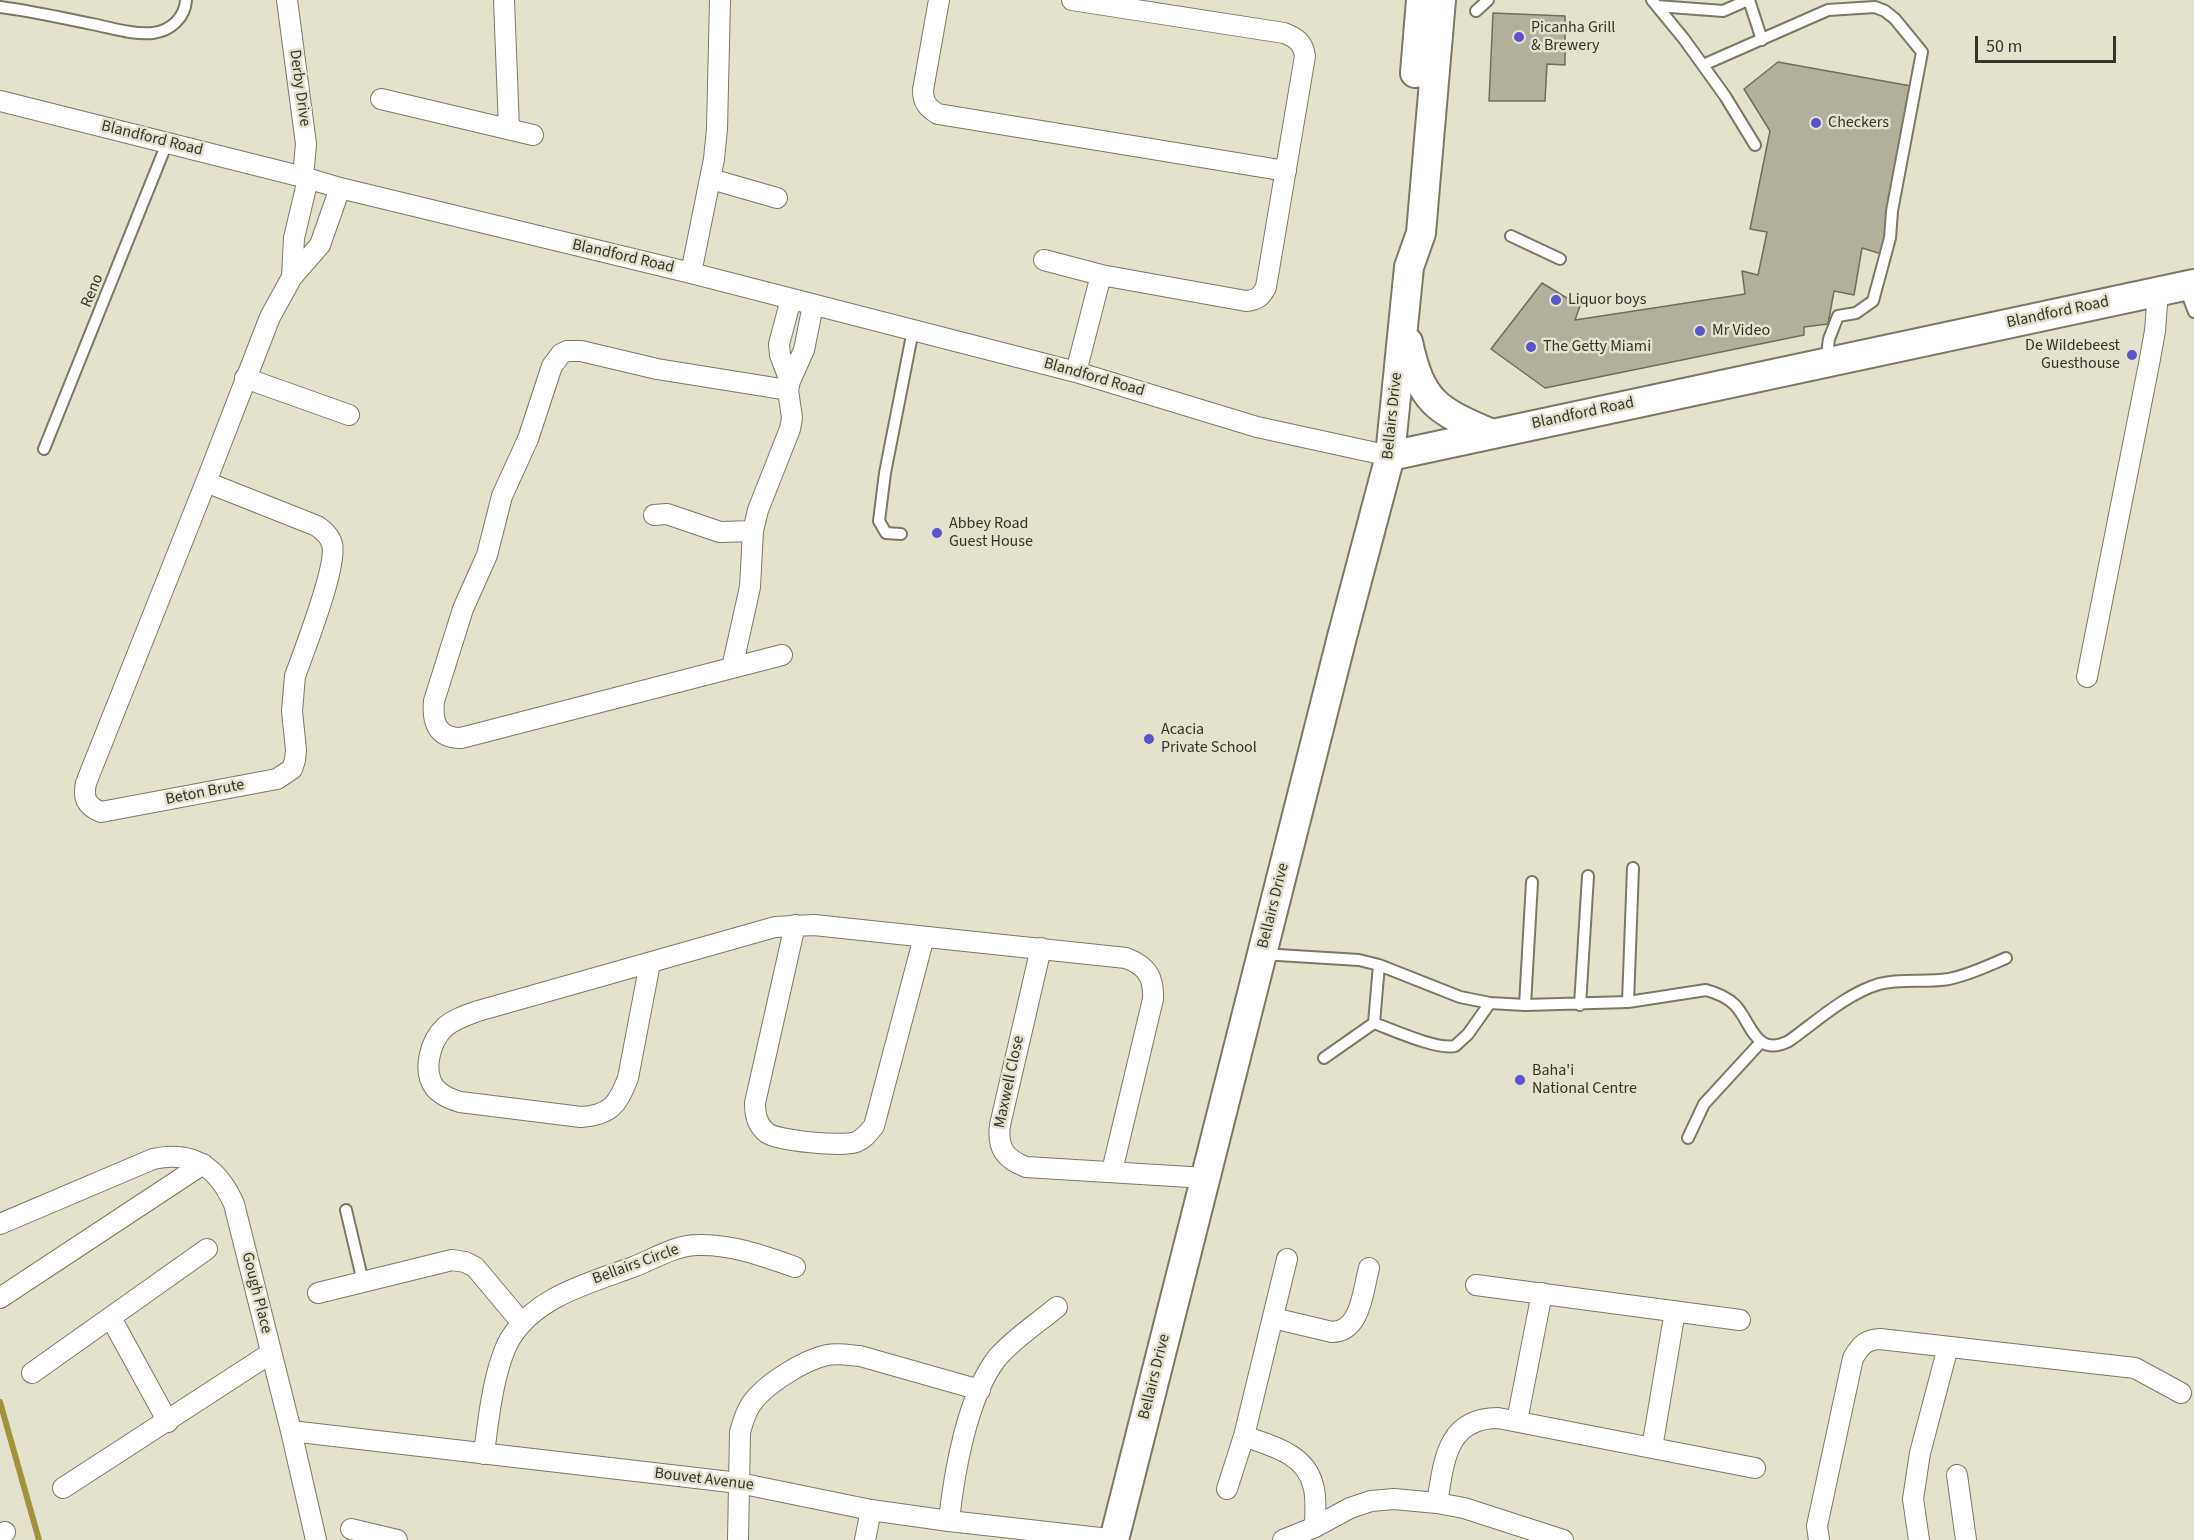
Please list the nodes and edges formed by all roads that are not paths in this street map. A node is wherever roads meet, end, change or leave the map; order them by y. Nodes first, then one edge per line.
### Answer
1 (186, 0) edge
2 (287, 0) edge
3 (502, 0) edge
4 (720, 0) edge
5 (939, 0) edge
6 (1072, 0) edge
7 (1421, 0) edge
8 (1441, 0) edge
9 (1488, 0) edge
10 (1748, 0) edge
11 (1654, 3) edge
12 (0, 7) edge
13 (1476, 10) dead end
14 (1762, 40) junction
15 (1702, 65) junction
16 (381, 99) dead end
17 (0, 101) edge
18 (508, 129) junction
19 (533, 135) dead end
20 (167, 143) junction
21 (1755, 145) dead end
22 (1286, 171) junction
23 (306, 178) junction
24 (711, 179) junction
25 (340, 188) junction
26 (777, 198) dead end
27 (1511, 236) dead end
28 (1044, 260) dead end
29 (1560, 260) dead end
30 (1409, 267) junction
31 (691, 273) junction
32 (1101, 275) junction
33 (292, 277) junction
34 (2179, 287) edge
35 (791, 299) junction
36 (813, 305) junction
37 (2194, 312) edge
38 (1403, 320) junction
39 (913, 330) junction
40 (1826, 362) junction
41 (1076, 372) junction
42 (245, 378) junction
43 (789, 386) junction
44 (349, 415) dead end
45 (1491, 434) junction
46 (44, 448) dead end
47 (1390, 456) junction
48 (206, 482) junction
49 (654, 515) dead end
50 (753, 531) junction
51 (901, 534) dead end
52 (782, 655) dead end
53 (732, 668) junction
54 (2087, 677) dead end
55 (1633, 868) dead end
56 (1588, 876) dead end
57 (1532, 882) dead end
58 (795, 925) junction
59 (924, 937) junction
60 (1041, 948) junction
61 (1262, 954) junction
62 (2006, 958) dead end
63 (650, 963) junction
64 (1379, 965) junction
65 (1628, 1002) junction
66 (1490, 1003) junction
67 (1526, 1005) junction
68 (1580, 1005) junction
69 (1374, 1023) junction
70 (1761, 1042) junction
71 (1324, 1058) dead end
72 (1688, 1138) dead end
73 (203, 1164) junction
74 (1112, 1171) junction
75 (1206, 1178) junction
76 (346, 1210) dead end
77 (0, 1224) edge
78 (207, 1249) dead end
79 (1287, 1259) dead end
80 (795, 1267) dead end
81 (1369, 1268) dead end
82 (363, 1282) junction
83 (1476, 1285) dead end
84 (318, 1293) dead end
85 (1542, 1293) junction
86 (0, 1298) edge
87 (1057, 1307) dead end
88 (1675, 1311) junction
89 (111, 1317) junction
90 (1274, 1318) junction
91 (1740, 1320) dead end
92 (522, 1323) junction
93 (1948, 1347) junction
94 (271, 1353) junction
95 (32, 1373) dead end
96 (980, 1389) junction
97 (2181, 1392) dead end
98 (1517, 1421) junction
99 (168, 1422) junction
100 (291, 1431) junction
101 (1244, 1436) junction
102 (1652, 1448) junction
103 (484, 1454) junction
104 (1755, 1468) dead end
105 (1957, 1475) dead end
106 (739, 1483) junction
107 (63, 1488) dead end
108 (1227, 1489) dead end
109 (1437, 1503) junction
110 (872, 1510) junction
111 (949, 1521) junction
112 (1315, 1527) junction
113 (351, 1529) dead end
114 (1519, 1534) edge
115 (316, 1540) edge
116 (397, 1540) edge
117 (738, 1540) edge
118 (866, 1540) edge
119 (1115, 1540) edge
120 (1283, 1540) edge
121 (1563, 1540) edge
122 (1820, 1540) edge
123 (1919, 1540) edge
124 (1966, 1540) edge

1 - 12 lane
2 - 23 street, Derby Drive
3 - 18 street
4 - 24 street
5 - 22 street
6 - 22 street
7 - 30 street, Bellairs Drive
8 - 30 street, Bellairs Drive
9 - 13 lane
10 - 11 lane
10 - 14 lane
11 - 15 lane
14 - 15 lane
14 - 40 lane
15 - 21 lane
16 - 18 street
17 - 20 street, Blandford Road
18 - 19 street
20 - 23 street, Blandford Road
20 - 46 lane, Reno
22 - 32 street
23 - 25 street, Blandford Road
23 - 33 street, Beton Brute
24 - 26 street
24 - 31 street
25 - 31 street, Blandford Road
25 - 33 street, Beton Brute
27 - 29 lane
28 - 32 street
30 - 38 street, Bellairs Drive
31 - 35 street, Blandford Road
32 - 41 street
33 - 42 street, Beton Brute
34 - 37 lane
34 - 40 street, Blandford Road
34 - 54 street
35 - 36 street, Blandford Road
35 - 43 street
36 - 39 street, Blandford Road
36 - 43 street
38 - 45 street
38 - 47 street, Bellairs Drive
39 - 41 street, Blandford Road
39 - 51 lane
40 - 45 street, Blandford Road
41 - 47 street, Blandford Road
42 - 44 street
42 - 48 street, Beton Brute
43 - 50 street
43 - 53 street
45 - 47 street, Blandford Road
47 - 61 street, Bellairs Drive
48 - 48 street, Beton Brute
49 - 50 street
50 - 53 street
52 - 53 street
55 - 65 lane
56 - 68 lane
57 - 67 lane
58 - 59 street
58 - 59 street
58 - 63 street
59 - 60 street
60 - 74 street
60 - 74 street, Maxwell Close
61 - 64 lane
61 - 75 street, Bellairs Drive
62 - 70 lane
63 - 63 street
64 - 66 lane
64 - 69 lane
65 - 68 lane
65 - 70 lane
66 - 67 lane
66 - 69 lane
67 - 68 lane
69 - 71 lane
70 - 72 lane
73 - 77 street
73 - 86 street
73 - 94 street, Gough Place
74 - 75 street, Maxwell Close
75 - 119 street, Bellairs Drive
76 - 82 lane
78 - 89 street
79 - 90 street
80 - 92 street, Bellairs Circle
81 - 90 street
82 - 84 street
82 - 92 street
83 - 85 street
85 - 88 street
85 - 98 street
87 - 96 street
88 - 91 street
88 - 102 street
89 - 95 street
89 - 99 street
90 - 101 street
92 - 103 street, Bellairs Circle
93 - 97 street
93 - 122 street
93 - 123 street
94 - 99 street
94 - 100 street, Gough Place
96 - 106 street
96 - 111 street
98 - 102 street
98 - 109 street
99 - 107 street
100 - 103 street, Bouvet Avenue
100 - 115 street, Gough Place
101 - 108 street
101 - 112 street
102 - 104 street
103 - 106 street, Bouvet Avenue
105 - 124 street
106 - 110 street, Bouvet Avenue
106 - 117 street
109 - 112 street
109 - 114 street
110 - 111 street, Bouvet Avenue
110 - 118 street
111 - 119 street, Bouvet Avenue
112 - 120 street
113 - 116 street
114 - 121 street

